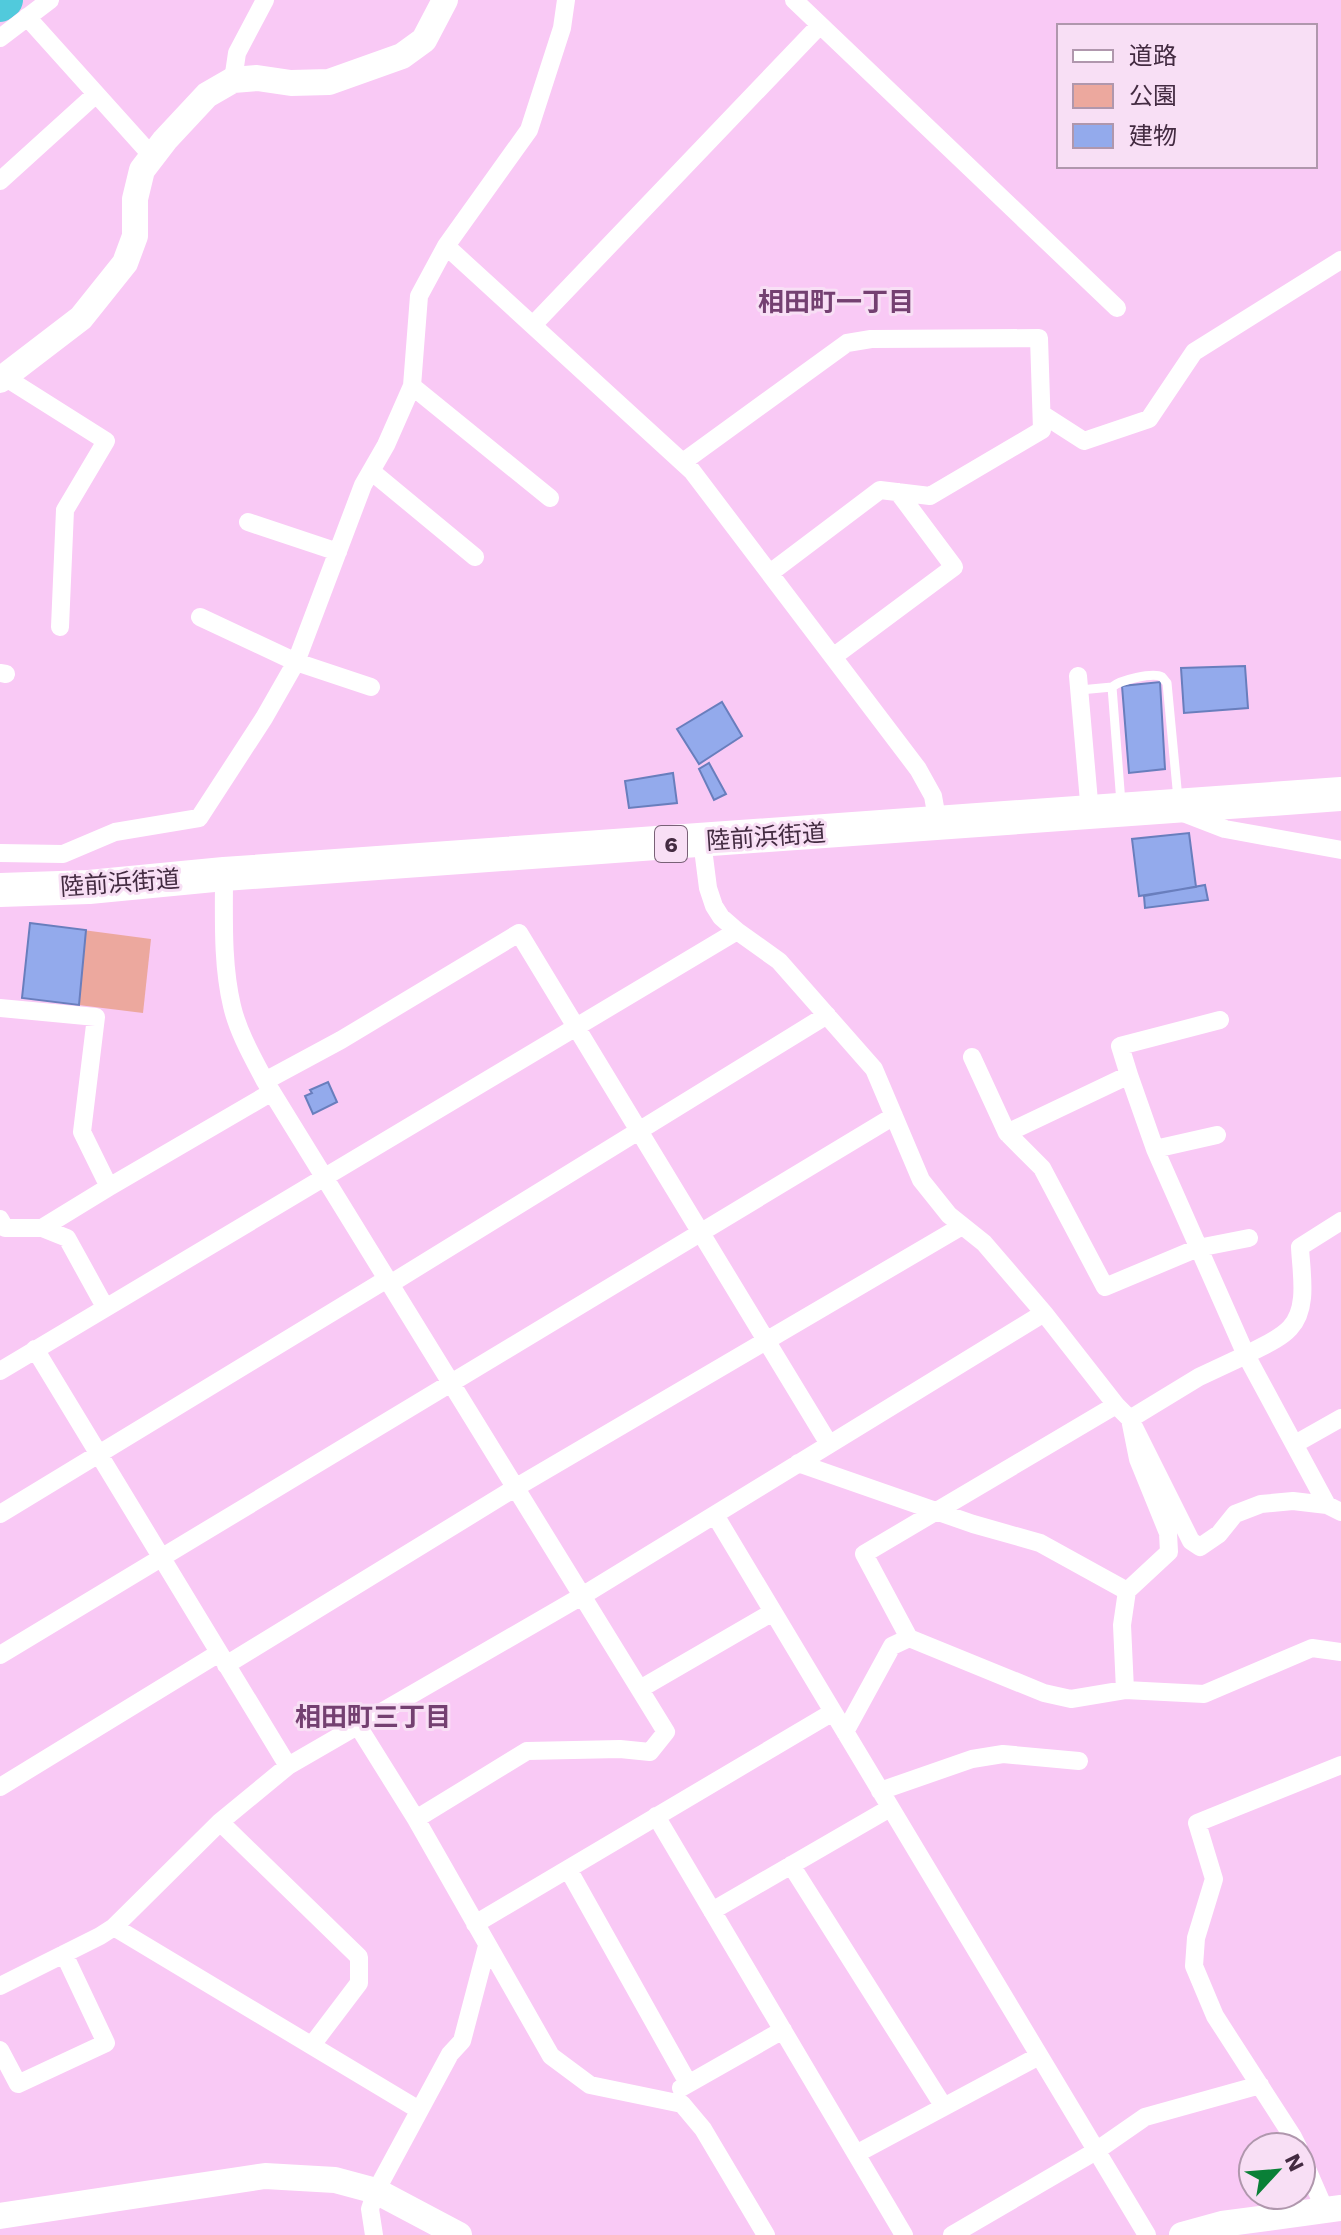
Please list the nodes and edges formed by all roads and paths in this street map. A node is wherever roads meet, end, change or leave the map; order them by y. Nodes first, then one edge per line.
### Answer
1 (50, 0) edge
2 (265, 0) edge
3 (445, 0) edge
4 (566, 0) edge
5 (794, 0) edge
6 (27, 17) junction
7 (820, 25) junction
8 (0, 38) edge
9 (233, 80) junction
10 (96, 94) junction
11 (152, 156) junction
12 (0, 181) edge
13 (446, 246) junction
14 (1341, 260) edge
15 (1117, 308) dead end
16 (533, 325) junction
17 (1, 377) edge
18 (412, 386) junction
19 (1042, 414) junction
20 (683, 462) junction
21 (371, 471) junction
22 (898, 492) junction
23 (550, 498) dead end
24 (248, 522) dead end
25 (338, 552) junction
26 (475, 557) dead end
27 (770, 573) junction
28 (200, 617) dead end
29 (60, 627) dead end
30 (833, 657) junction
31 (296, 662) junction
32 (1079, 683) joint
33 (371, 687) dead end
34 (1112, 687) junction
35 (1341, 794) edge
36 (1174, 807) junction
37 (1106, 812) junction
38 (938, 824) junction
39 (702, 841) junction
40 (1341, 850) edge
41 (0, 853) edge
42 (224, 874) junction
43 (0, 890) edge
44 (737, 931) junction
45 (0, 1008) edge
46 (827, 1015) junction
47 (1220, 1020) dead end
48 (577, 1027) junction
49 (972, 1057) dead end
50 (1129, 1075) junction
51 (268, 1086) junction
52 (894, 1116) junction
53 (639, 1131) junction
54 (1007, 1133) junction
55 (1217, 1135) dead end
56 (1155, 1149) junction
57 (324, 1177) junction
58 (109, 1187) junction
59 (1341, 1221) edge
60 (2, 1226) edge
61 (962, 1226) junction
62 (42, 1228) junction
63 (701, 1232) junction
64 (1249, 1238) dead end
65 (1198, 1248) junction
66 (388, 1281) junction
67 (105, 1307) junction
68 (1044, 1313) junction
69 (766, 1340) junction
70 (35, 1349) junction
71 (1246, 1355) junction
72 (0, 1371) edge
73 (451, 1383) junction
74 (1116, 1405) junction
75 (1341, 1418) edge
76 (1130, 1419) junction
77 (829, 1444) junction
78 (1295, 1444) junction
79 (99, 1453) junction
80 (798, 1463) junction
81 (515, 1488) junction
82 (1334, 1509) edge
83 (939, 1512) junction
84 (0, 1514) edge
85 (715, 1515) junction
86 (161, 1556) junction
87 (1127, 1591) junction
88 (582, 1596) junction
89 (773, 1612) junction
90 (909, 1638) junction
91 (1341, 1652) edge
92 (0, 1655) edge
93 (223, 1659) junction
94 (640, 1689) junction
95 (1125, 1690) junction
96 (833, 1712) junction
97 (358, 1726) junction
98 (845, 1732) junction
99 (1079, 1761) dead end
100 (1341, 1765) edge
101 (288, 1766) junction
102 (0, 1787) edge
103 (880, 1791) junction
104 (890, 1808) junction
105 (656, 1816) junction
106 (416, 1819) junction
107 (220, 1822) junction
108 (791, 1865) junction
109 (568, 1869) junction
110 (712, 1911) junction
111 (475, 1924) junction
112 (114, 1927) junction
113 (487, 1946) junction
114 (64, 1954) junction
115 (0, 1986) edge
116 (783, 2030) junction
117 (312, 2045) junction
118 (0, 2050) edge
119 (1039, 2056) junction
120 (688, 2083) junction
121 (1260, 2085) junction
122 (659, 2099) junction
123 (944, 2107) junction
124 (419, 2110) junction
125 (1289, 2131) edge
126 (1096, 2151) junction
127 (856, 2154) junction
128 (1317, 2182) edge
129 (376, 2191) junction
130 (1333, 2209) edge
131 (0, 2216) edge
132 (374, 2235) edge
133 (459, 2235) edge
134 (766, 2235) edge
135 (904, 2235) edge
136 (952, 2235) edge
137 (1147, 2235) edge
138 (1182, 2235) edge

1 - 6 street
2 - 9 street
3 - 9 street
4 - 13 street
5 - 7 street
6 - 8 street
6 - 10 street
7 - 15 street
7 - 16 street
9 - 11 street
10 - 11 street
10 - 12 street
11 - 17 street
13 - 16 street
13 - 18 street
14 - 19 street
16 - 20 street
17 - 29 street
18 - 21 street
18 - 23 street
19 - 20 street
19 - 22 street
20 - 27 street
21 - 25 street
21 - 26 street
22 - 27 street
22 - 30 street
24 - 25 street
25 - 31 street
27 - 30 street
28 - 31 street
30 - 38 street
31 - 33 street
31 - 41 street
32 - 34 lane
32 - 37 street
34 - 36 lane
34 - 37 lane
35 - 36 highway, 陸前浜街道 / 6
36 - 37 highway, 陸前浜街道 / 6
36 - 40 street
37 - 38 highway, 陸前浜街道 / 6
38 - 39 highway, 陸前浜街道 / 6
39 - 42 highway, 陸前浜街道 / 6
39 - 44 street
42 - 43 highway, 陸前浜街道 / 6
42 - 51 street
44 - 46 street
44 - 48 street
45 - 58 street
46 - 52 street
46 - 53 street
47 - 50 street
48 - 51 street
48 - 53 street
48 - 57 street
49 - 54 street
50 - 54 street
50 - 56 street
51 - 57 street
51 - 58 street
52 - 61 street
52 - 63 street
53 - 63 street
53 - 66 street
54 - 65 street
55 - 56 street
56 - 65 street
57 - 66 street
57 - 67 street
58 - 62 street
59 - 71 street
60 - 62 street
61 - 68 street
61 - 69 street
62 - 67 street
63 - 69 street
63 - 73 street
64 - 65 street
65 - 71 street
66 - 73 street
66 - 79 street
67 - 70 street
68 - 74 street
68 - 77 street
69 - 77 street
69 - 81 street
70 - 72 street
70 - 79 street
71 - 76 street
71 - 78 street
73 - 81 street
73 - 86 street
74 - 76 street
74 - 83 street
75 - 78 street
76 - 82 street
76 - 87 street
77 - 80 street
78 - 82 street
79 - 84 street
79 - 86 street
80 - 83 street
80 - 85 street
81 - 88 street
81 - 93 street
83 - 87 street
83 - 90 street
85 - 88 street
85 - 89 street
86 - 92 street
86 - 93 street
87 - 95 street
88 - 94 street
88 - 97 street
89 - 94 street
89 - 96 street
90 - 95 street
90 - 98 street
91 - 95 street
93 - 101 street
93 - 102 street
94 - 106 street
96 - 98 street
96 - 105 street
97 - 101 street
97 - 106 street
98 - 103 street
99 - 103 street
100 - 121 street
101 - 107 street
103 - 104 street
104 - 108 street
104 - 119 street
105 - 109 street
105 - 110 street
106 - 111 street
107 - 112 street
107 - 117 street
108 - 110 street
108 - 123 street
109 - 111 street
109 - 120 street
110 - 116 street
111 - 113 street
112 - 114 street
112 - 117 street
113 - 122 street
113 - 124 street
114 - 115 street
114 - 118 street
116 - 120 street
116 - 127 street
117 - 124 street
119 - 123 street
119 - 126 street
120 - 122 street
121 - 125 street
121 - 126 street
122 - 134 street
123 - 127 street
124 - 129 street
126 - 136 street
126 - 137 street
127 - 135 street
128 - 130 street
129 - 131 street
129 - 132 street
129 - 133 street
130 - 138 street

